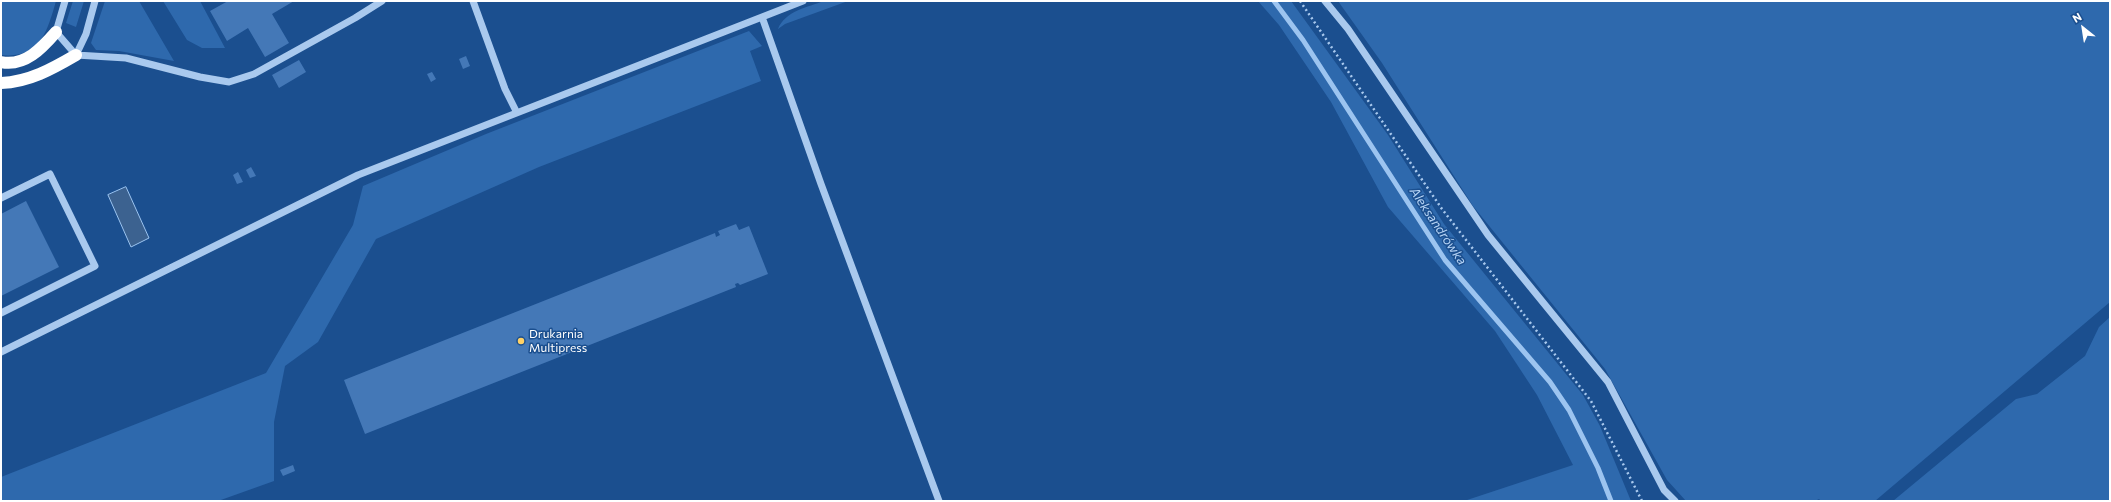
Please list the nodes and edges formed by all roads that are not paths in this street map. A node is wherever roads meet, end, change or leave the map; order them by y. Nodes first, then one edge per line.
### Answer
1 (65, 1) edge
2 (95, 1) edge
3 (382, 1) edge
4 (473, 1) edge
5 (802, 1) edge
6 (1325, 1) edge
7 (762, 17) junction
8 (56, 32) junction
9 (76, 55) junction
10 (1, 62) edge
11 (1, 83) edge
12 (516, 111) junction
13 (1, 198) edge
14 (1, 313) edge
15 (1, 352) edge
16 (940, 501) edge
17 (1675, 501) edge

1 - 8 street
2 - 9 street
3 - 9 street
4 - 12 street
5 - 7 street
6 - 17 street
7 - 12 street
7 - 16 street
8 - 9 street
8 - 10 highway
9 - 11 highway
12 - 15 street
13 - 14 street

